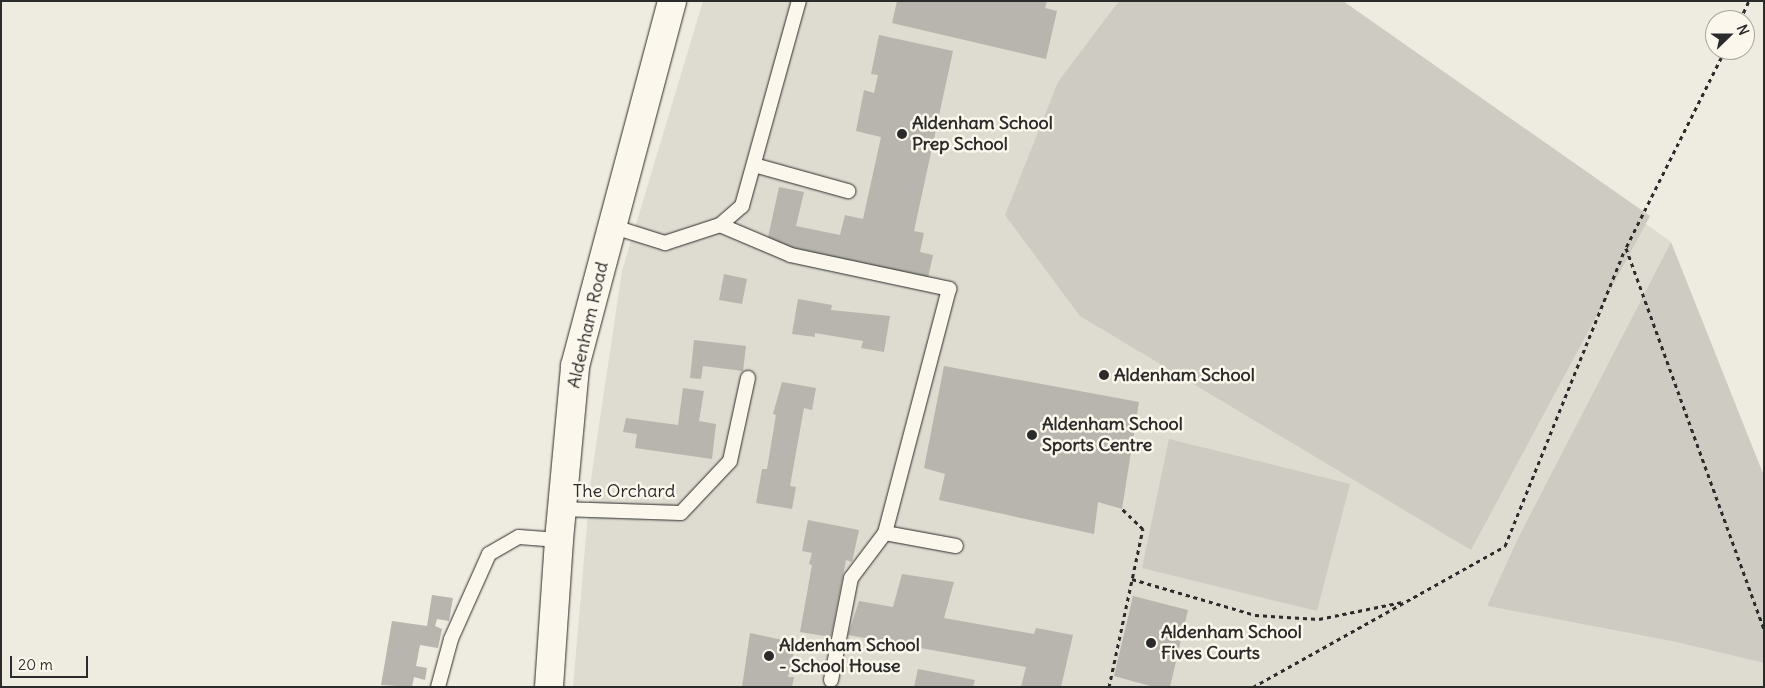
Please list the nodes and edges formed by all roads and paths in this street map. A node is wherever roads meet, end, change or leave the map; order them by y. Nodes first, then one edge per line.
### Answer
1 (672, 1) edge
2 (799, 1) edge
3 (1720, 60) edge
4 (754, 165) junction
5 (848, 191) dead end
6 (720, 225) junction
7 (611, 226) junction
8 (1626, 248) junction
9 (748, 378) dead end
10 (561, 509) junction
11 (1122, 509) dead end
12 (885, 533) junction
13 (559, 540) junction
14 (956, 546) dead end
15 (1132, 578) junction
16 (1406, 602) junction
17 (1764, 629) edge
18 (831, 680) dead end
19 (438, 687) edge
20 (550, 687) edge
21 (1109, 687) edge
22 (1253, 687) edge

1 - 7 street, Aldenham Road
2 - 4 lane
3 - 8 path
4 - 5 lane
4 - 6 lane
6 - 7 lane
6 - 12 lane
7 - 10 street, Aldenham Road
8 - 16 path
8 - 17 path
9 - 10 lane, The Orchard
10 - 13 street, Aldenham Road
11 - 15 path
12 - 14 lane
12 - 18 lane
13 - 19 lane
13 - 20 street, Aldenham Road
15 - 16 path
15 - 21 path
16 - 22 path

